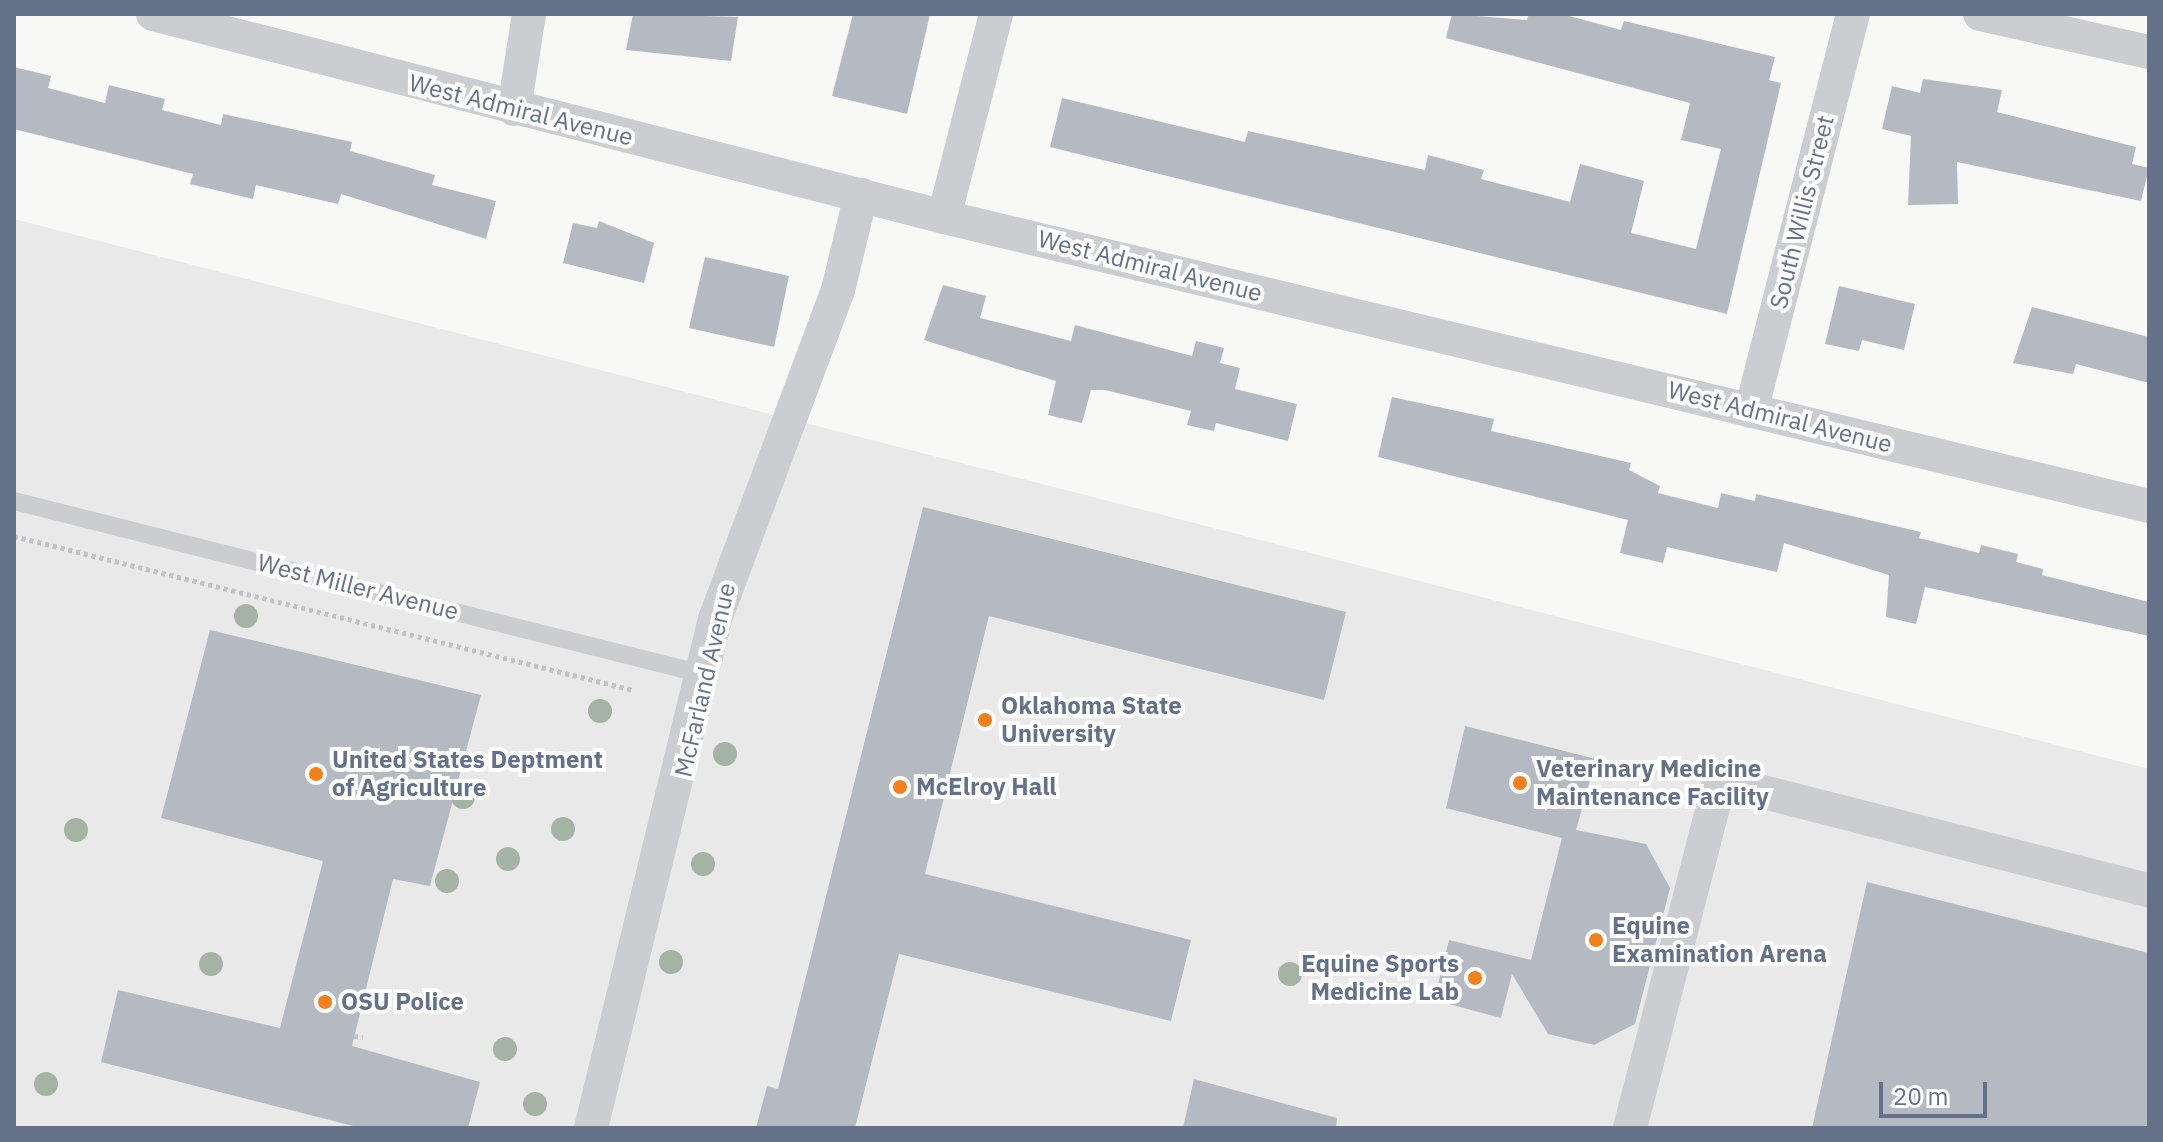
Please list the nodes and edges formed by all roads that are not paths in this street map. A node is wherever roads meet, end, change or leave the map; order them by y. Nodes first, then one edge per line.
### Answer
1 (153, 14) edge
2 (529, 14) edge
3 (996, 14) edge
4 (1853, 14) edge
5 (1980, 14) edge
6 (2149, 52) edge
7 (514, 109) junction
8 (861, 195) junction
9 (944, 217) junction
10 (1751, 411) junction
11 (14, 501) edge
12 (2149, 506) edge
13 (702, 674) junction
14 (2149, 890) edge
15 (591, 1128) edge
16 (1630, 1128) edge

1 - 7 street, West Admiral Avenue
2 - 7 street
3 - 9 street
4 - 10 street, South Willis Street
5 - 6 street
7 - 8 street, West Admiral Avenue
8 - 9 street, West Admiral Avenue
8 - 13 street, McFarland Avenue
9 - 10 street, West Admiral Avenue
10 - 12 street, West Admiral Avenue
11 - 13 lane, West Miller Avenue
13 - 15 street, McFarland Avenue
14 - 16 street

